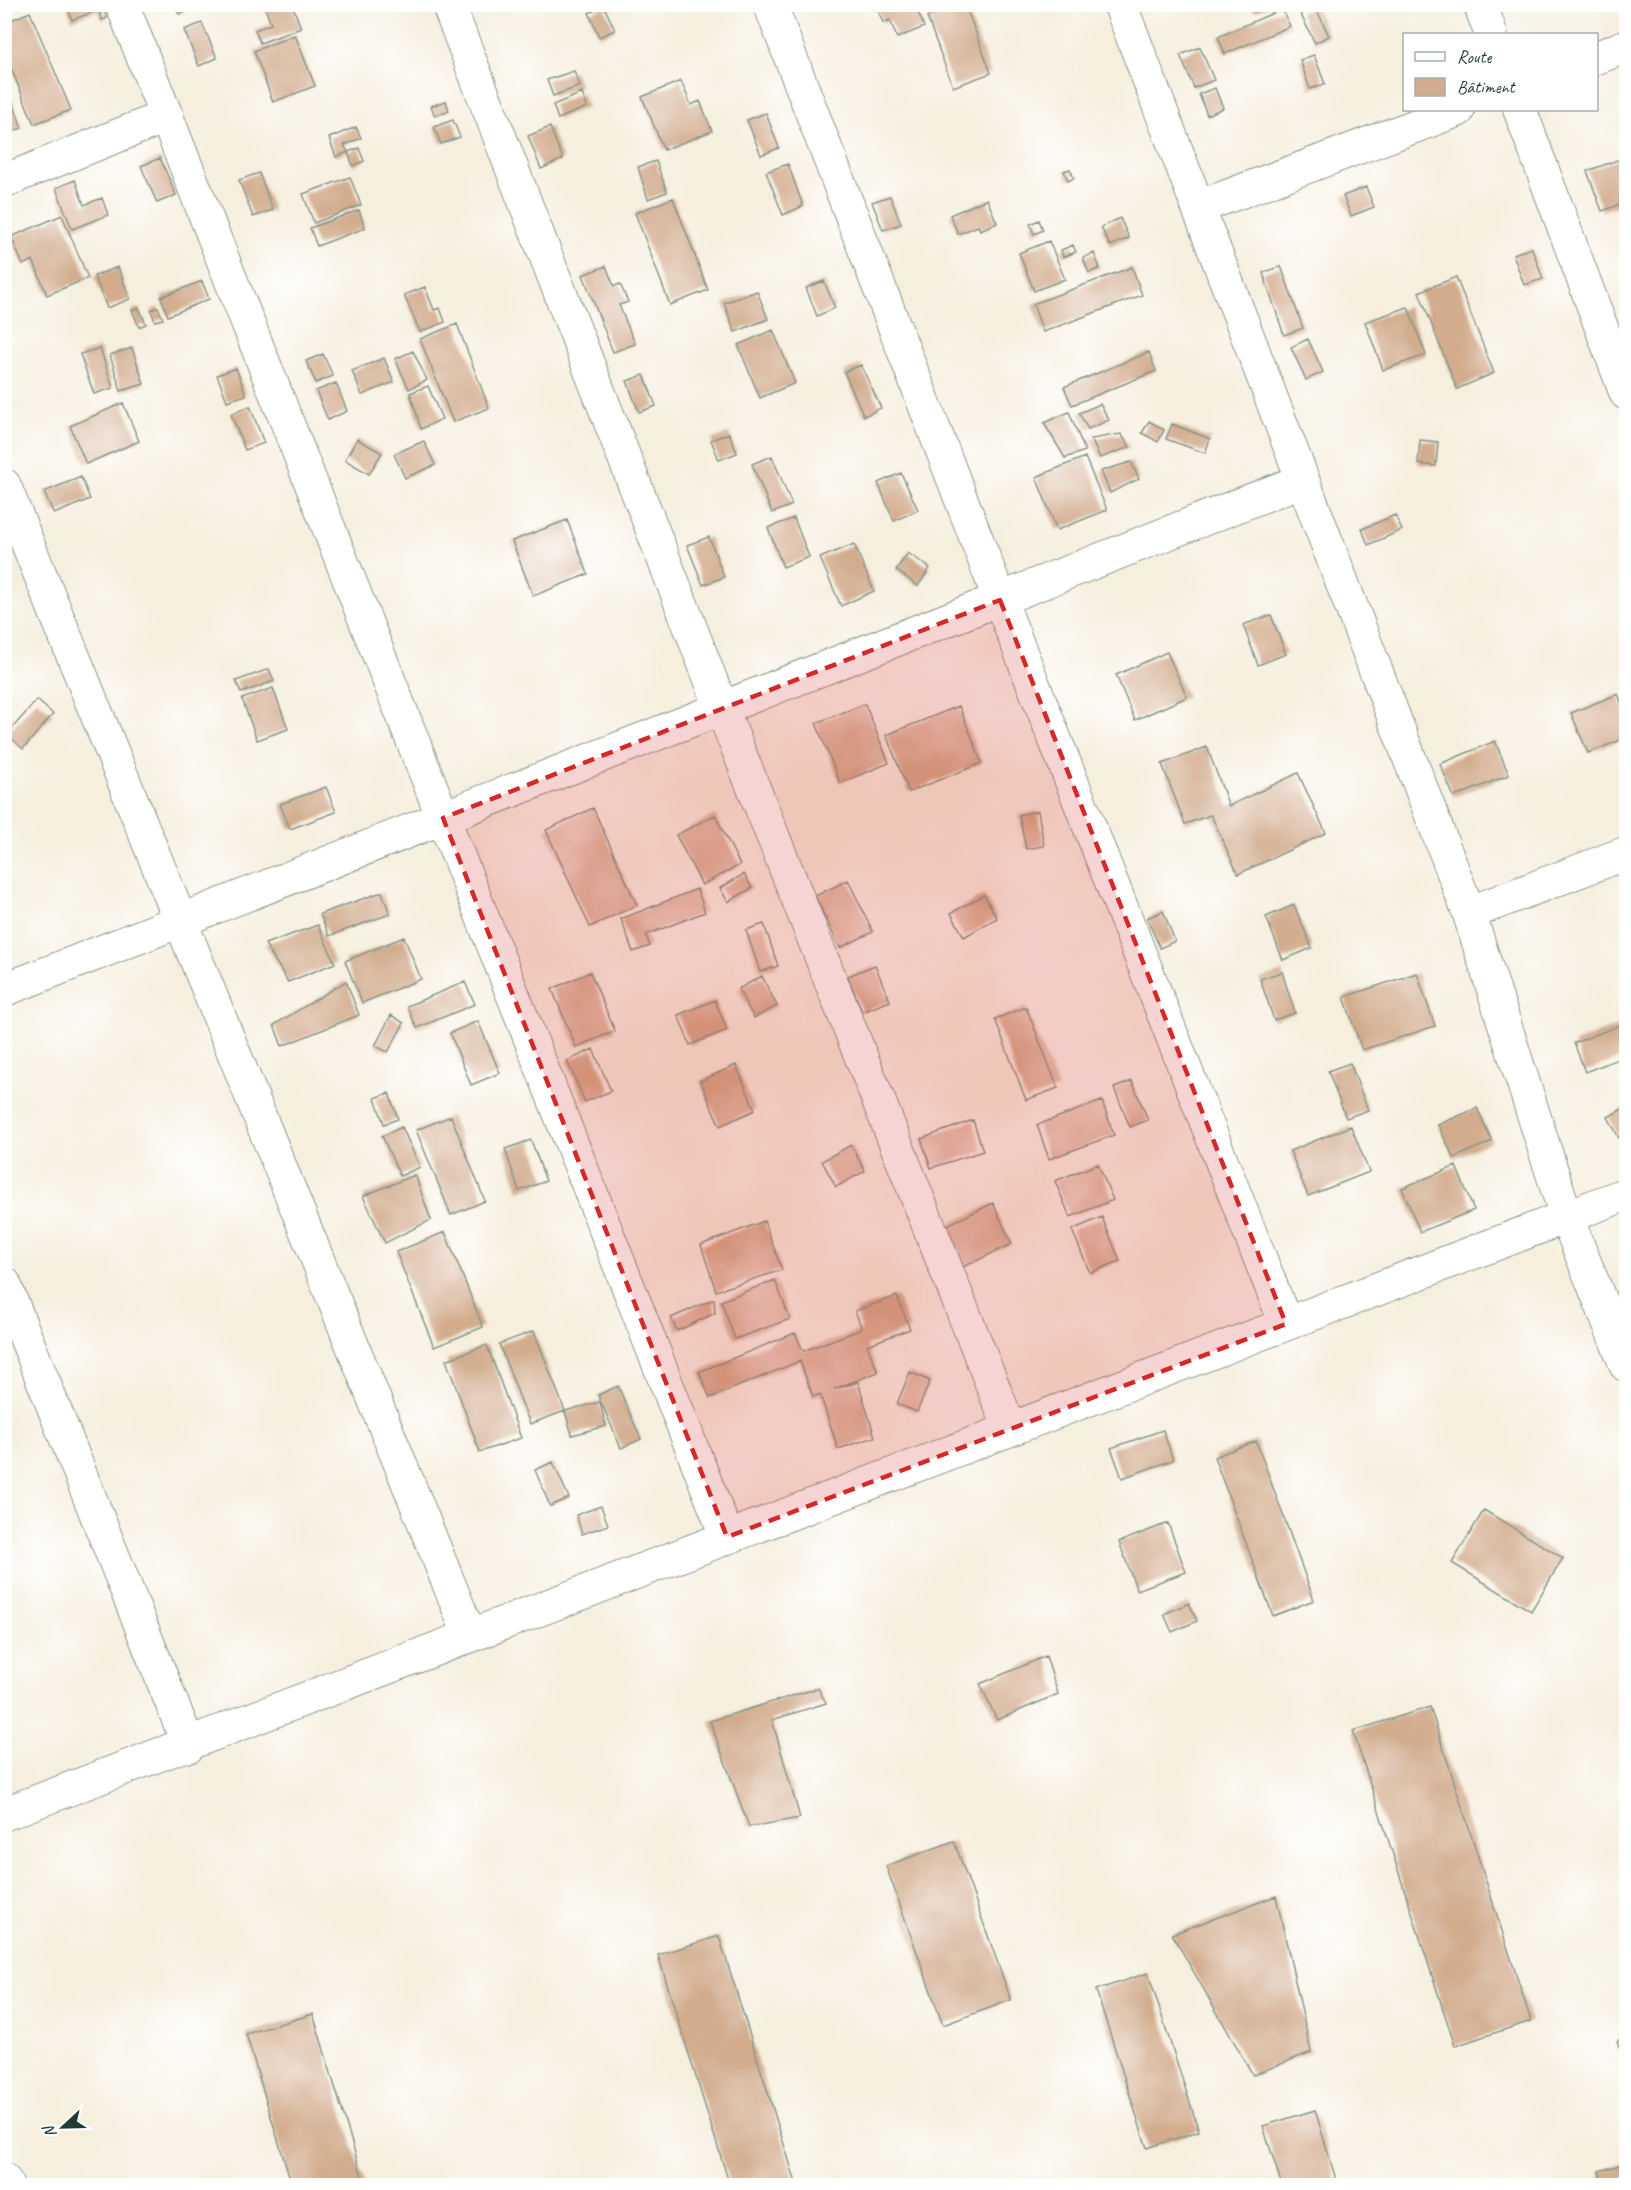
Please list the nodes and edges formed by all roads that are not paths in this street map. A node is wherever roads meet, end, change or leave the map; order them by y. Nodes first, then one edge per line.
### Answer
1 (123, 4) edge
2 (448, 4) edge
3 (770, 4) edge
4 (1120, 4) edge
5 (1480, 4) edge
6 (1491, 33) edge
7 (1626, 46) edge
8 (1598, 56) edge
9 (1455, 111) edge
10 (1520, 111) edge
11 (167, 116) junction
12 (4, 181) edge
13 (1198, 207) junction
14 (1626, 393) edge
15 (1303, 480) junction
16 (4, 485) edge
17 (1000, 600) junction
18 (722, 709) junction
19 (443, 818) junction
20 (1626, 853) edge
21 (1469, 913) junction
22 (181, 921) junction
23 (4, 990) edge
24 (1626, 1194) edge
25 (1566, 1216) junction
26 (4, 1283) edge
27 (1286, 1324) junction
28 (1626, 1365) edge
29 (1010, 1429) junction
30 (727, 1537) junction
31 (470, 1636) junction
32 (189, 1746) junction
33 (4, 1814) edge
34 (4, 2180) edge
35 (7, 2186) edge

1 - 11 street
2 - 18 street
3 - 17 street
4 - 13 street
5 - 6 street
7 - 8 street
9 - 13 street
10 - 14 street
11 - 12 street
11 - 19 street
13 - 15 street
15 - 17 street
15 - 21 street
16 - 22 street
17 - 18 street
17 - 27 street
18 - 19 street
18 - 29 street
19 - 22 street
19 - 30 street
20 - 21 street
21 - 25 street
22 - 23 street
22 - 31 street
24 - 25 street
25 - 27 street
25 - 28 street
26 - 32 street
27 - 29 street
29 - 30 street
30 - 31 street
31 - 32 street
32 - 33 street
34 - 35 street

